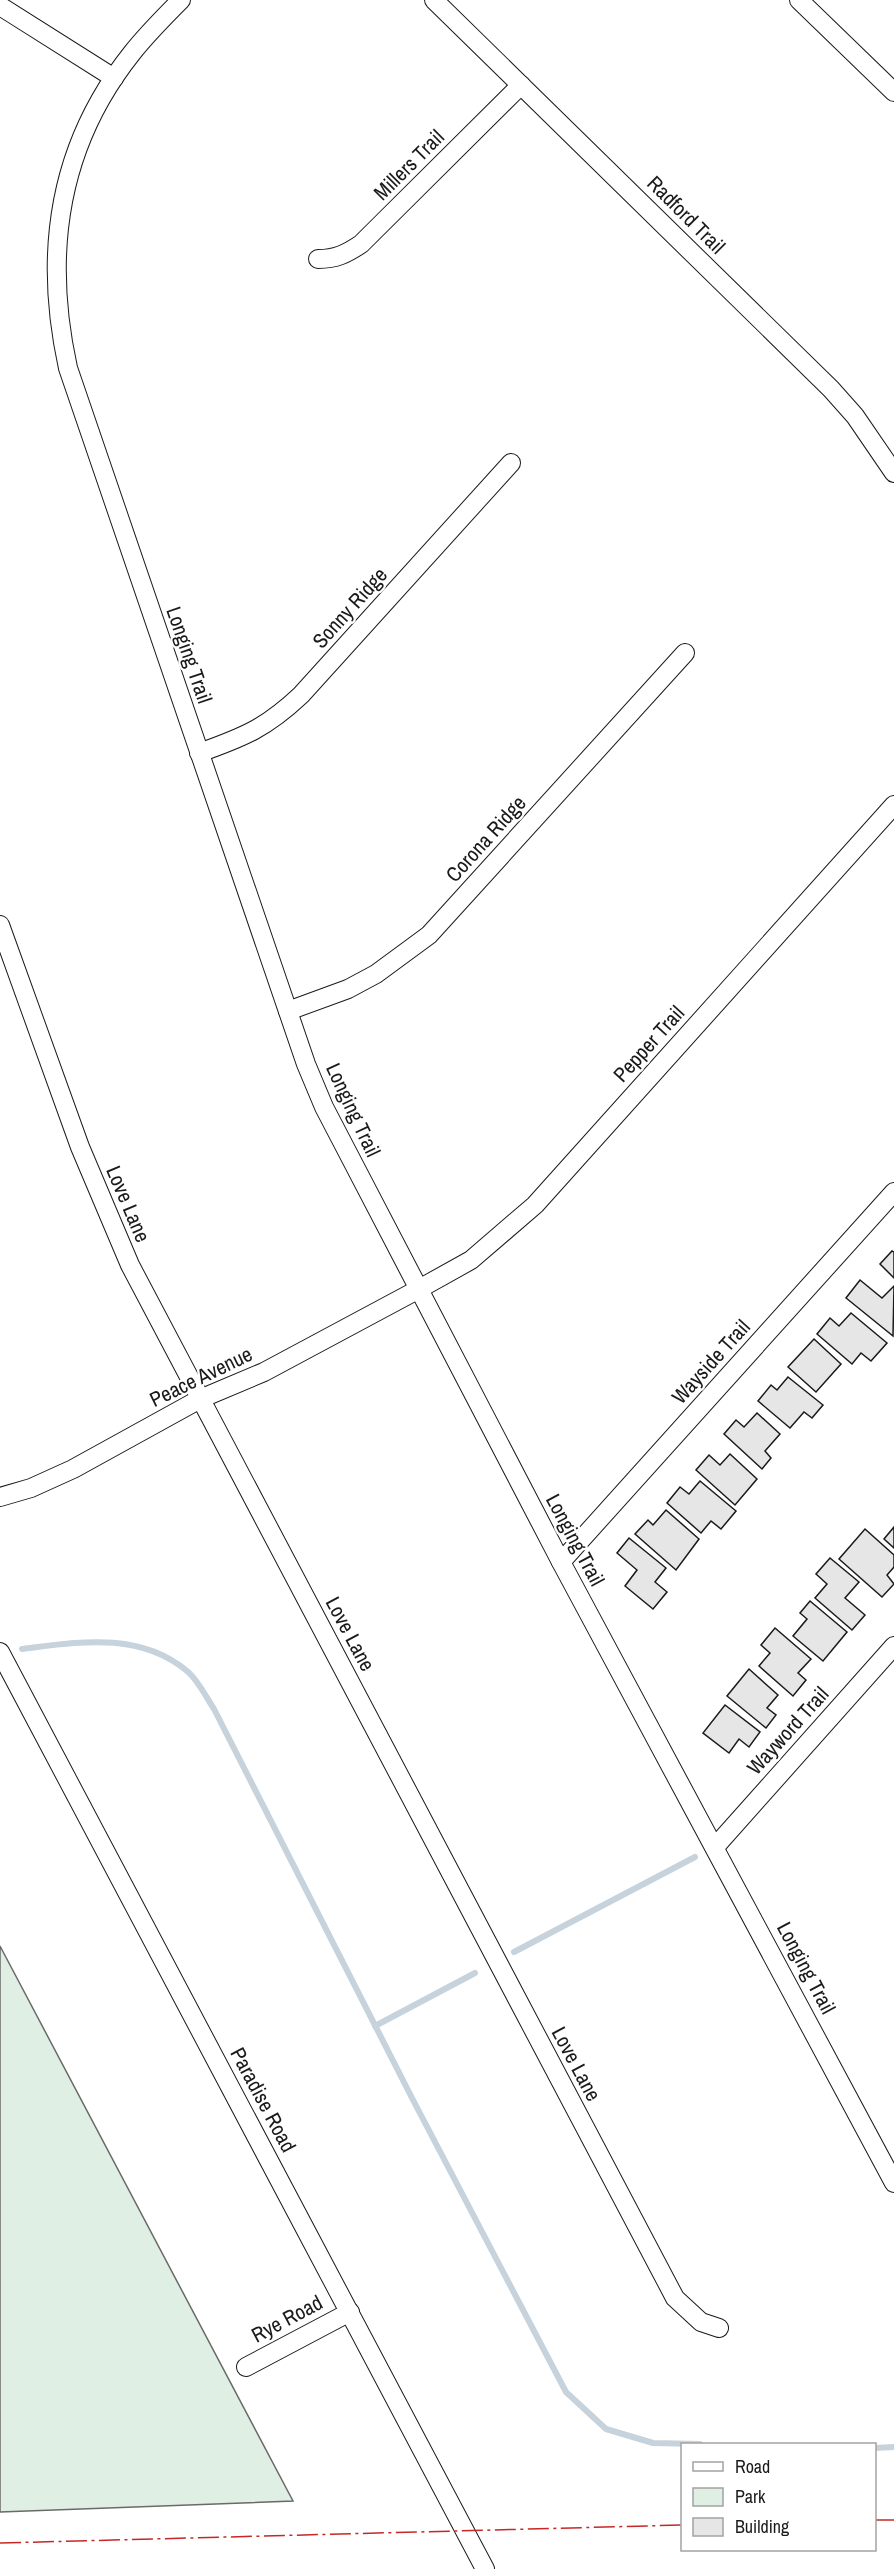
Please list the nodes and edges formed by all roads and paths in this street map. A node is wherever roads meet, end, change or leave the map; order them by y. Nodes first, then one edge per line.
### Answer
1 (181, 0) edge
2 (434, 0) edge
3 (799, 0) edge
4 (0, 6) edge
5 (114, 78) junction
6 (521, 85) junction
7 (894, 92) edge
8 (318, 259) dead end
9 (511, 462) dead end
10 (894, 473) edge
11 (685, 653) dead end
12 (199, 753) junction
13 (894, 805) edge
14 (0, 925) edge
15 (288, 1011) junction
16 (894, 1192) edge
17 (419, 1288) junction
18 (200, 1399) junction
19 (0, 1497) edge
20 (561, 1562) junction
21 (894, 1646) edge
22 (4, 1659) edge
23 (715, 1847) junction
24 (894, 2183) edge
25 (350, 2312) junction
26 (719, 2328) dead end
27 (246, 2367) dead end
28 (485, 2569) edge

1 - 5 street, Longing Trail
2 - 6 street, Radford Trail
3 - 7 street
4 - 5 street
5 - 12 street, Longing Trail
6 - 8 street, Millers Trail
6 - 10 street, Radford Trail
9 - 12 street, Sonny Ridge
11 - 15 street, Corona Ridge
12 - 15 street, Longing Trail
13 - 17 street, Pepper Trail
14 - 18 street, Love Lane
15 - 17 street, Longing Trail
16 - 20 street, Wayside Trail
17 - 18 street, Peace Avenue
17 - 20 street, Longing Trail
18 - 19 street, Peace Avenue
18 - 26 street, Love Lane
20 - 23 street, Longing Trail
21 - 23 street, Wayword Trail
22 - 25 street, Paradise Road
23 - 24 street, Longing Trail
25 - 27 street, Rye Road
25 - 28 street, Paradise Road

